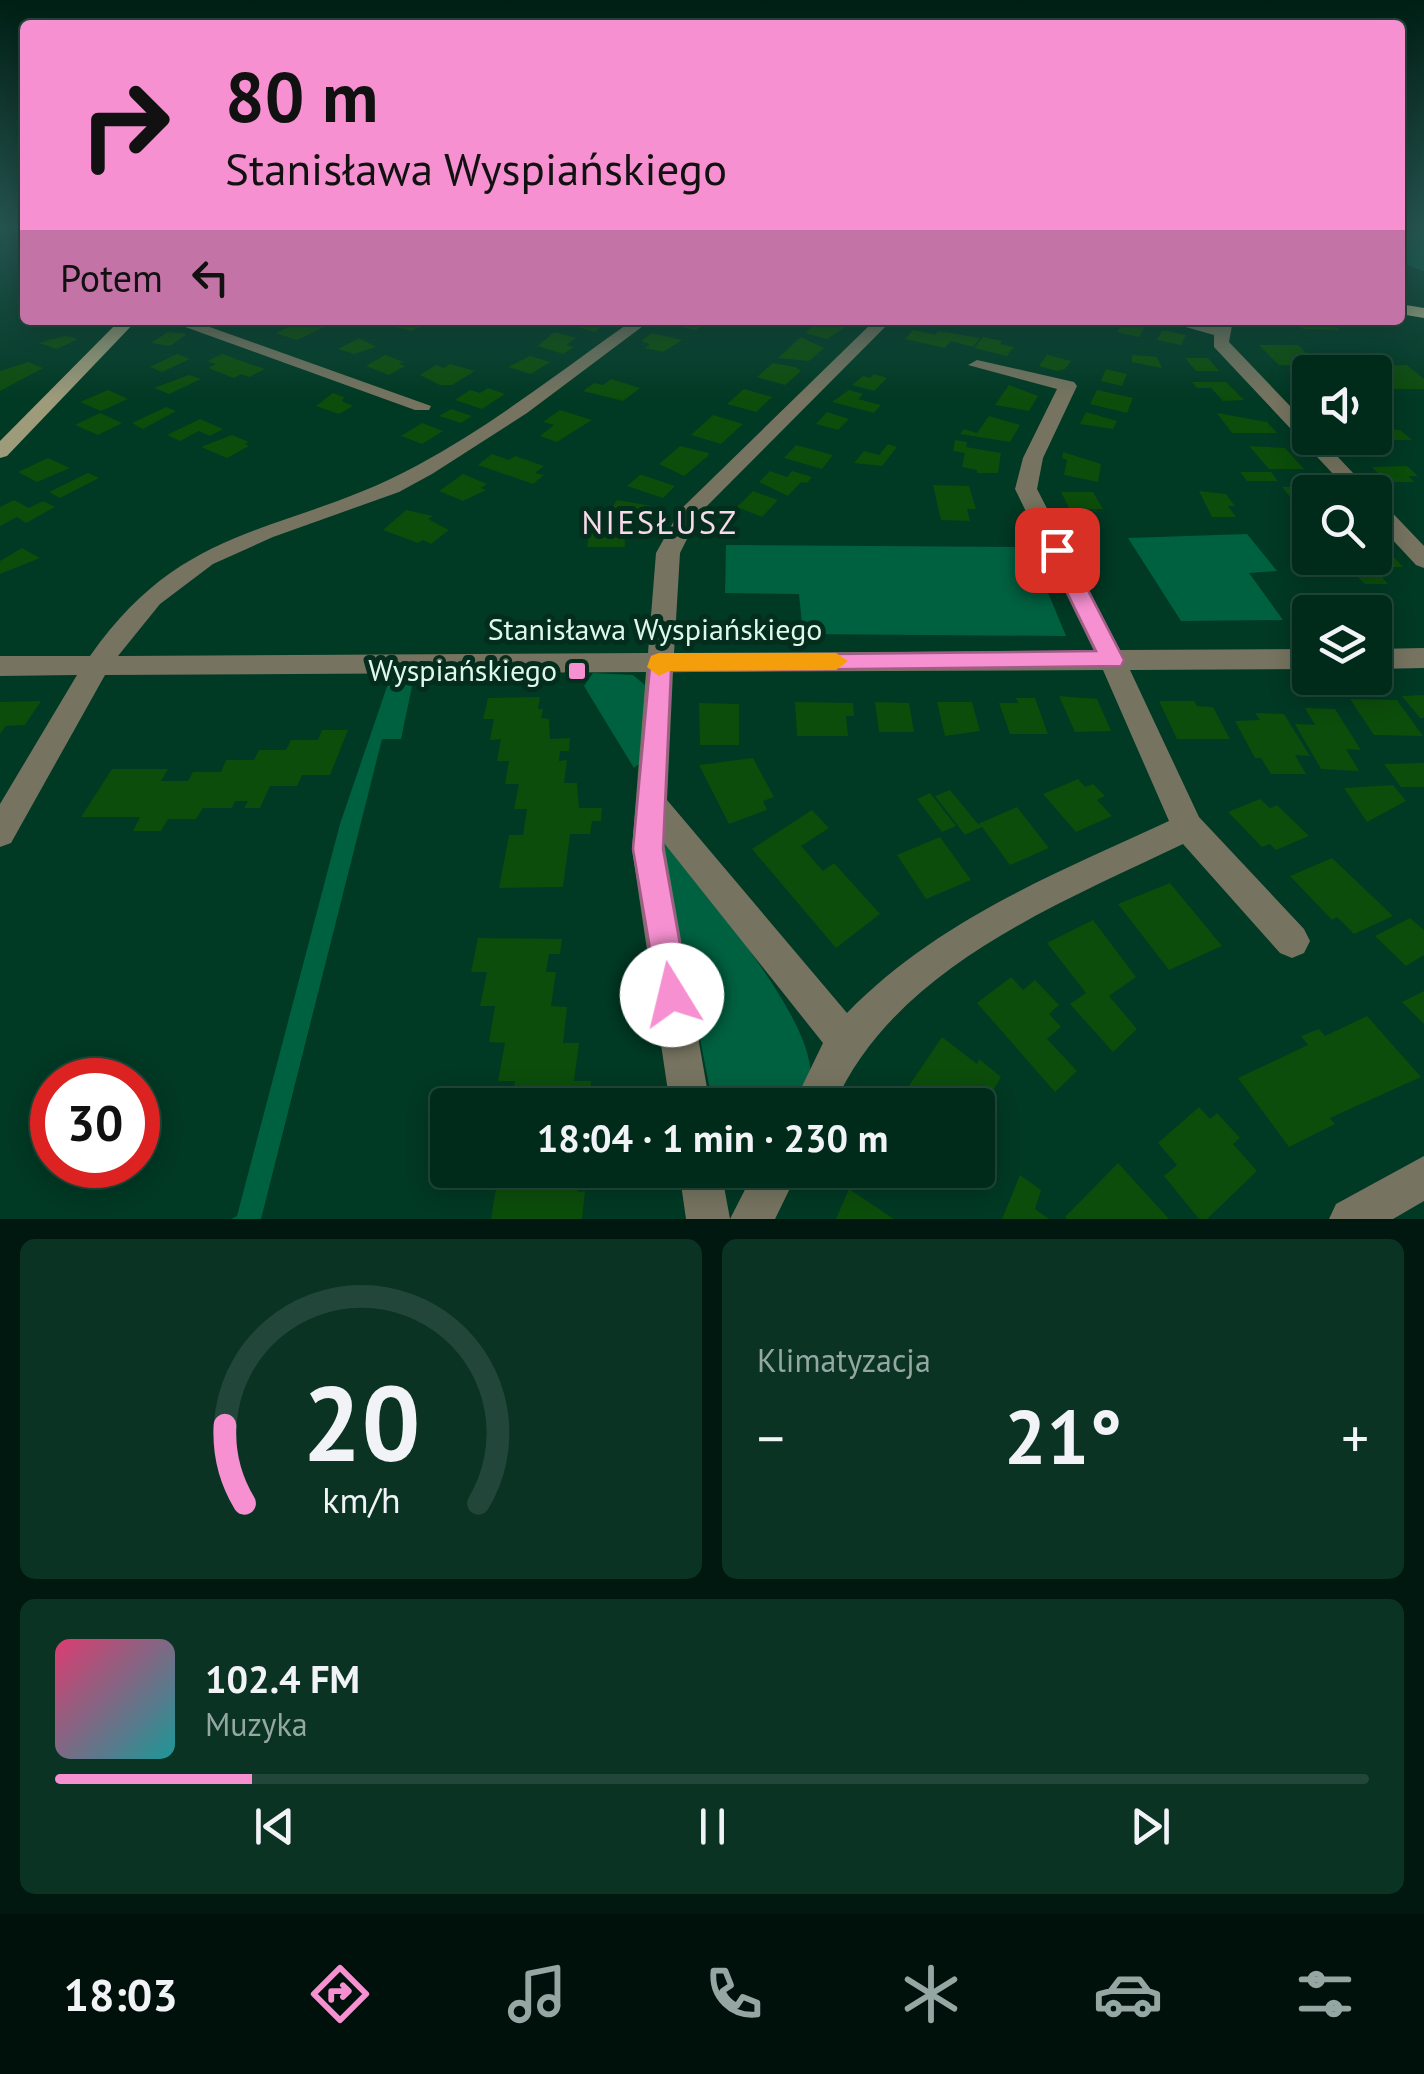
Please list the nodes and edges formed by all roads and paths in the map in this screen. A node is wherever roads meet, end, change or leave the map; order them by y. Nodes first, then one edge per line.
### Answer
1 (124, 325) edge
2 (188, 325) edge
3 (636, 325) edge
4 (879, 325) edge
5 (1223, 325) edge
6 (977, 365) dead end
7 (422, 406) dead end
8 (0, 452) edge
9 (1345, 475) edge
10 (1392, 526) edge
11 (1424, 560) edge
12 (1392, 658) edge
13 (1424, 658) edge
14 (1292, 659) edge
15 (1112, 660) junction
16 (659, 662) junction
17 (0, 666) edge
18 (98, 666) junction
19 (650, 802) junction
20 (1188, 827) junction
21 (0, 833) edge
22 (1292, 940) dead end
23 (846, 1041) junction
24 (687, 1088) edge
25 (822, 1088) edge
26 (1424, 1177) edge
27 (703, 1188) edge
28 (768, 1188) edge
29 (708, 1219) edge
30 (752, 1219) edge
31 (1352, 1219) edge

1 - 8 street
2 - 7 street
3 - 18 street
4 - 16 street
5 - 9 street
6 - 15 street
10 - 11 street
12 - 13 street
14 - 15 street, Stanisława Wyspiańskiego
15 - 16 street, Stanisława Wyspiańskiego
15 - 20 street
16 - 18 street, Stanisława Wyspiańskiego
16 - 19 street
17 - 18 street, Stanisława Wyspiańskiego
18 - 21 street
19 - 23 street
19 - 24 street
20 - 22 street
20 - 23 street
23 - 25 street
26 - 31 street
27 - 29 street
28 - 30 street

